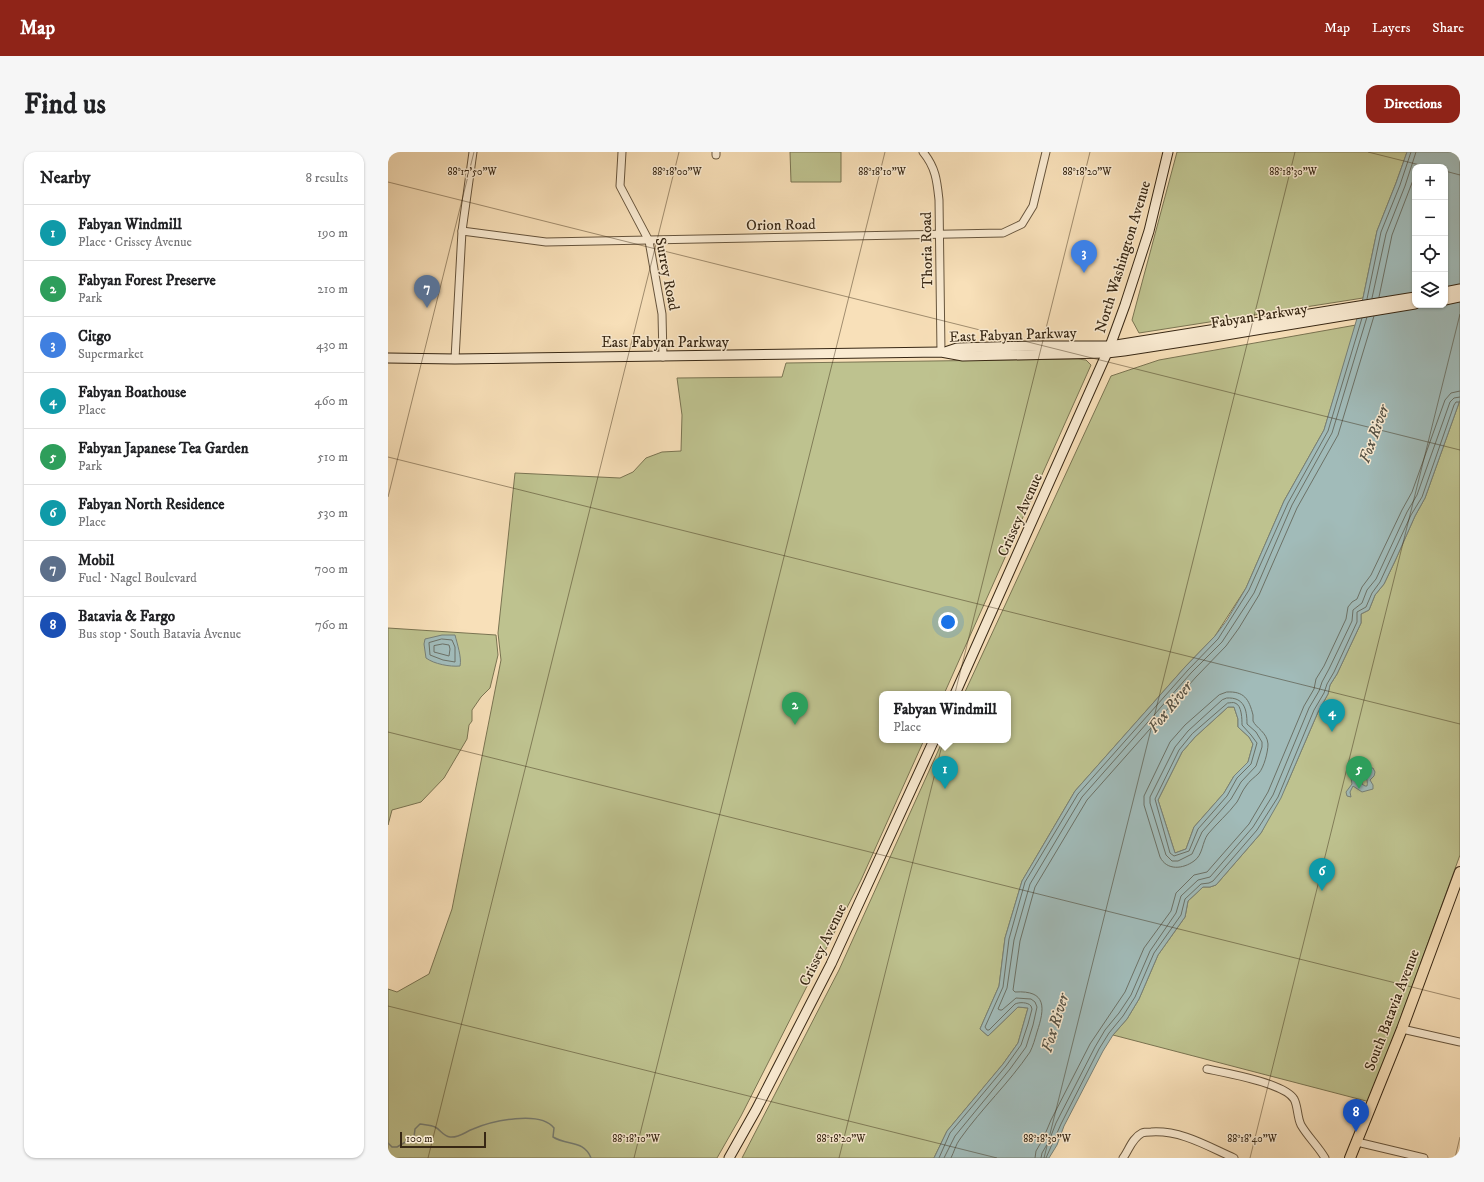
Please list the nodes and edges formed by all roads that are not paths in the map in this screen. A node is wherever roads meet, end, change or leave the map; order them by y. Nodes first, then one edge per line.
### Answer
1 (473, 152) edge
2 (622, 152) edge
3 (923, 152) edge
4 (1046, 152) edge
5 (1168, 152) edge
6 (462, 231) junction
7 (940, 235) junction
8 (649, 241) junction
9 (1460, 289) edge
10 (1448, 291) edge
11 (1460, 297) edge
12 (1412, 298) edge
13 (1448, 299) edge
14 (1412, 304) edge
15 (1208, 335) junction
16 (1109, 350) junction
17 (941, 352) junction
18 (663, 357) junction
19 (388, 358) edge
20 (455, 359) junction
21 (955, 691) edge
22 (933, 743) edge
23 (1460, 872) edge
24 (1402, 1029) junction
25 (1460, 1042) edge
26 (1207, 1069) dead end
27 (1356, 1142) junction
28 (729, 1158) edge
29 (1123, 1158) edge
30 (1234, 1158) edge
31 (1324, 1158) edge
32 (1350, 1158) edge
33 (1424, 1158) edge

1 - 6 street
2 - 8 street, Surrey Road
3 - 7 street, Thoria Road
4 - 7 street, Orion Road
5 - 16 main road, North Washington Avenue
6 - 8 street, Orion Road
6 - 20 street
7 - 8 street, Orion Road
7 - 17 street, Thoria Road
8 - 18 street, Surrey Road
9 - 10 main road
11 - 13 main road
12 - 15 main road, Fabyan Parkway
14 - 15 main road, Fabyan Parkway
15 - 16 main road, Fabyan Parkway
16 - 17 main road, East Fabyan Parkway
16 - 21 main road, Crissey Avenue
17 - 18 main road, East Fabyan Parkway
18 - 20 main road, East Fabyan Parkway
19 - 20 main road, East Fabyan Parkway
22 - 28 main road, Crissey Avenue
23 - 24 main road, South Batavia Avenue
24 - 25 street
24 - 27 main road, South Batavia Avenue
26 - 31 street
27 - 32 main road, South Batavia Avenue
27 - 33 street
29 - 30 street

